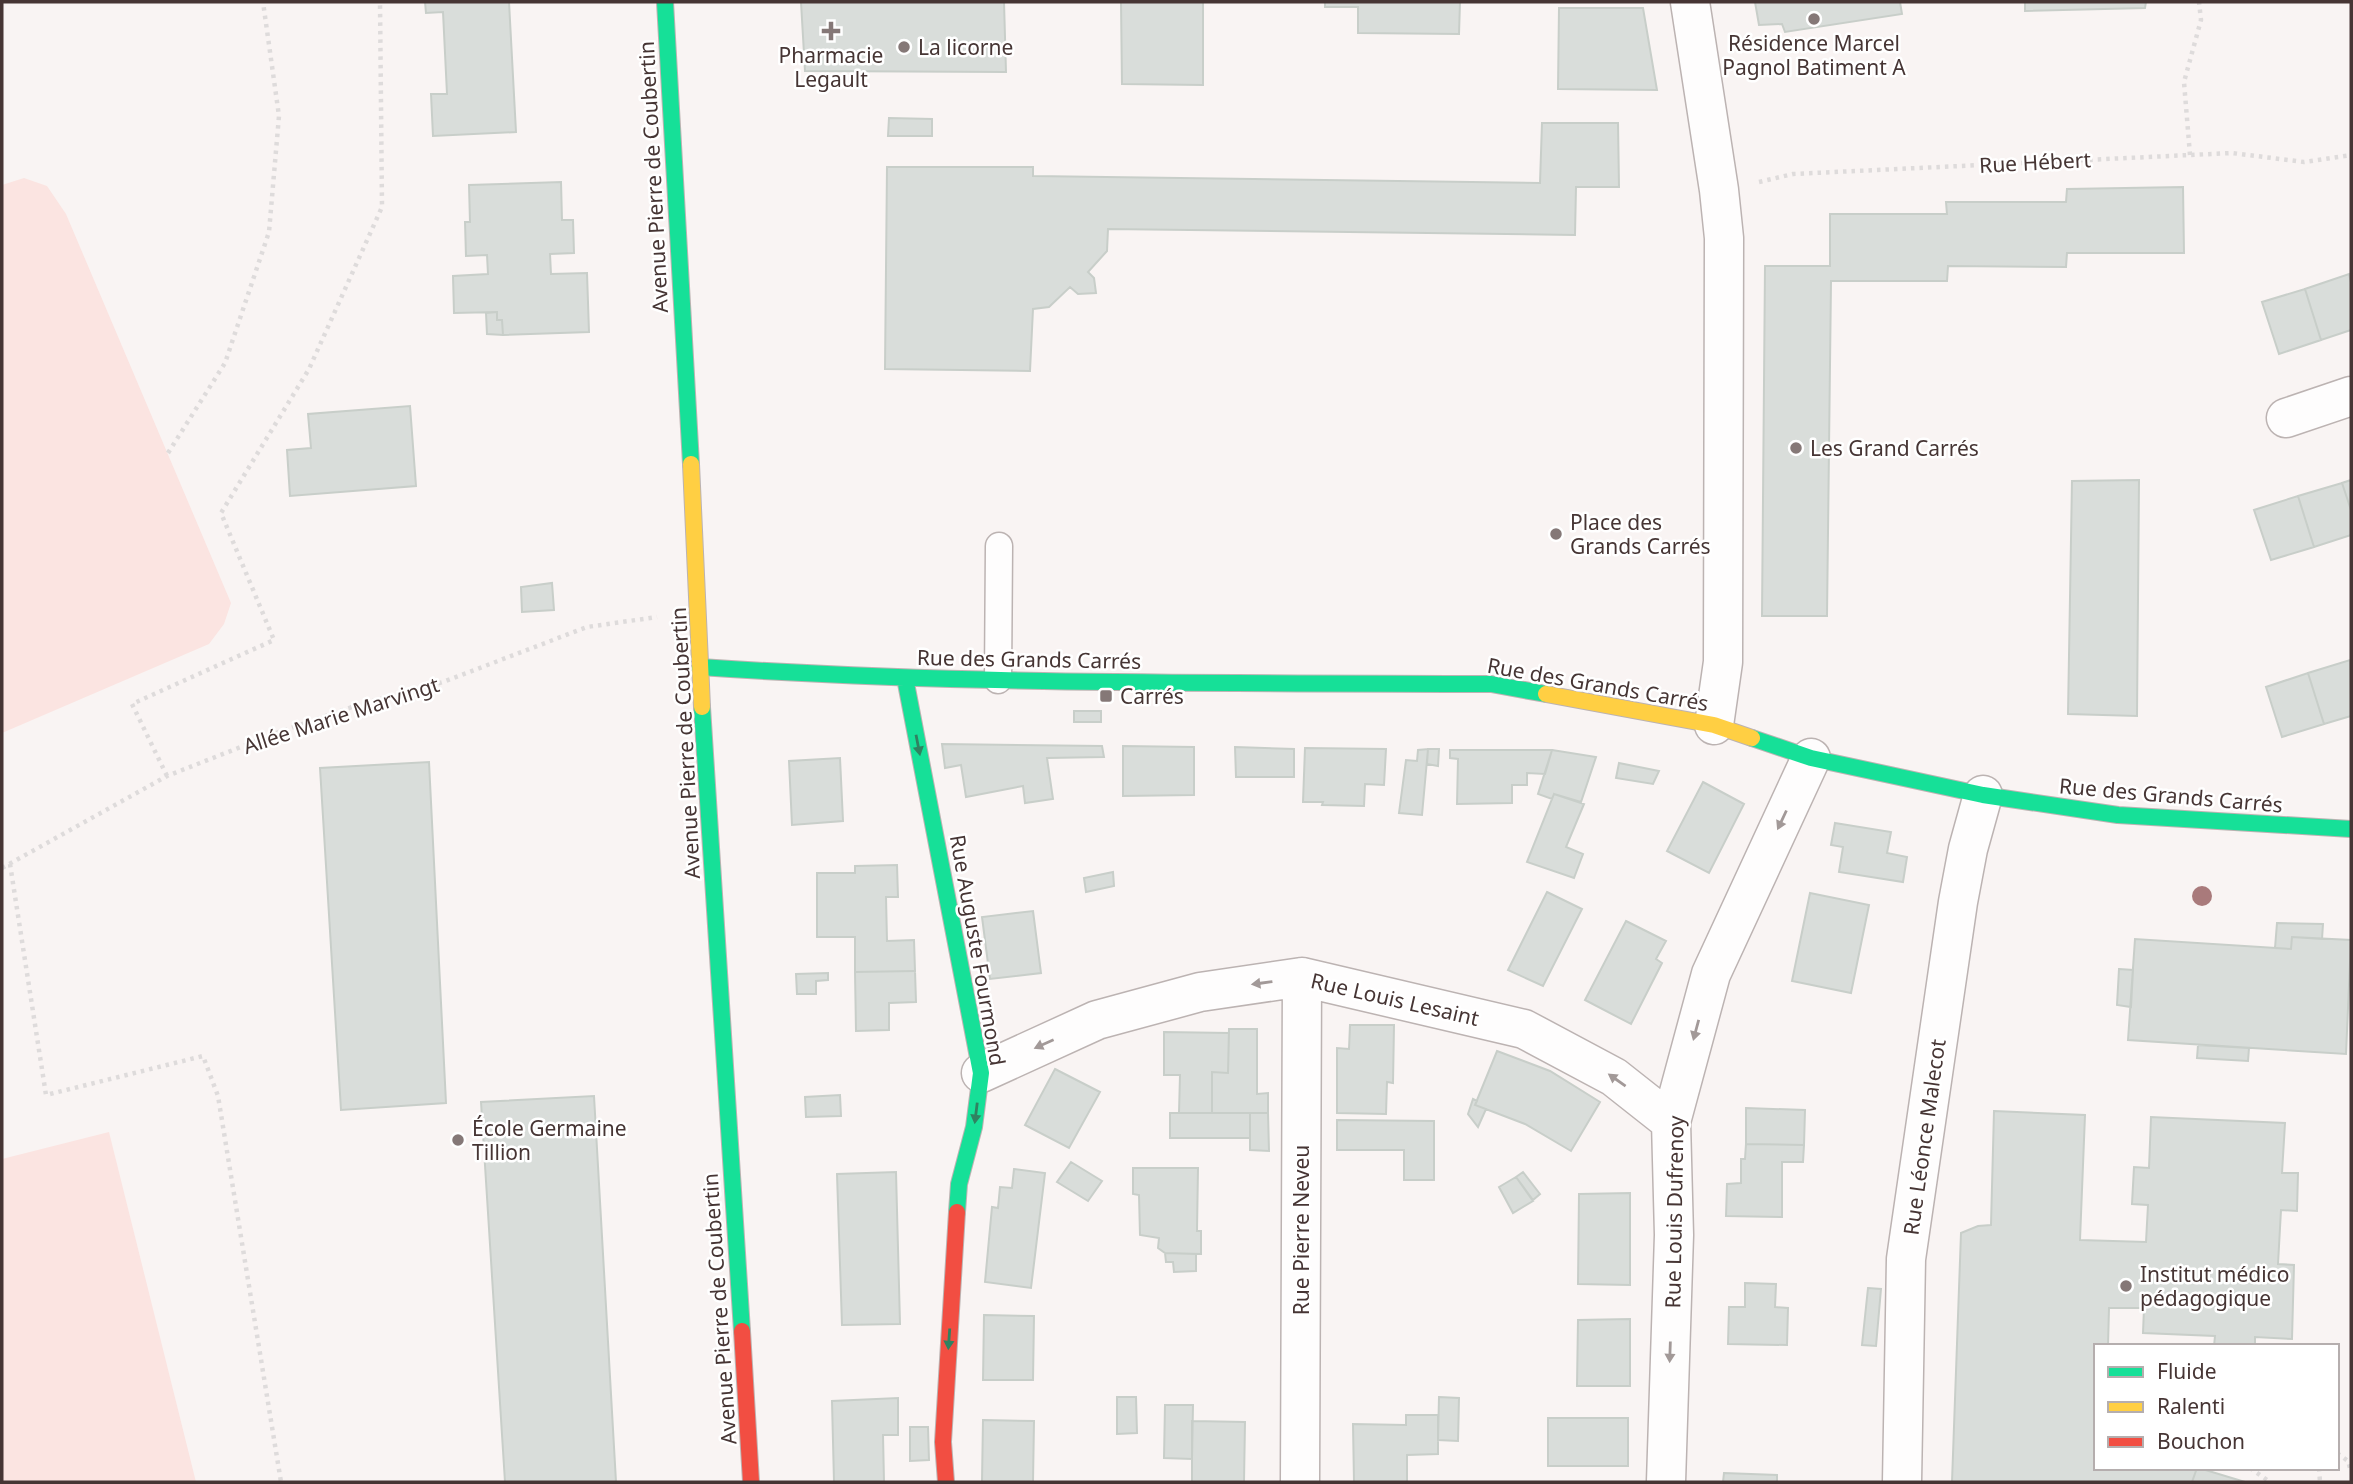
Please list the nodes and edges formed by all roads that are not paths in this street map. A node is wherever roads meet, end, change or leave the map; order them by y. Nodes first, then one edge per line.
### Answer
1 (665, 2) edge
2 (1690, 2) edge
3 (2351, 396) edge
4 (2286, 418) dead end
5 (999, 546) dead end
6 (700, 667) junction
7 (905, 678) junction
8 (998, 680) junction
9 (1714, 725) junction
10 (1811, 758) junction
11 (1983, 795) junction
12 (2351, 830) edge
13 (1302, 977) junction
14 (981, 1073) junction
15 (1671, 1122) junction
16 (751, 1482) edge
17 (946, 1482) edge
18 (1300, 1482) edge
19 (1666, 1482) edge
20 (1902, 1482) edge

1 - 6 street, Avenue Pierre de Coubertin
2 - 9 street
3 - 4 street
5 - 8 lane
6 - 7 street, Rue des Grands Carrés
6 - 16 street, Avenue Pierre de Coubertin
7 - 8 street, Rue des Grands Carrés
7 -> 14 street, Rue Auguste Fourmond
8 - 9 street, Rue des Grands Carrés
9 - 10 street, Rue des Grands Carrés
10 - 11 street, Rue des Grands Carrés
10 -> 15 street, Rue Louis Dufrenoy
11 - 12 street, Rue des Grands Carrés
11 - 20 street, Rue Léonce Malecot
13 -> 14 street, Rue Louis Lesaint
15 -> 13 street, Rue Louis Lesaint
13 - 18 street, Rue Pierre Neveu
14 -> 17 street, Rue Auguste Fourmond
15 -> 19 street, Rue Louis Dufrenoy

